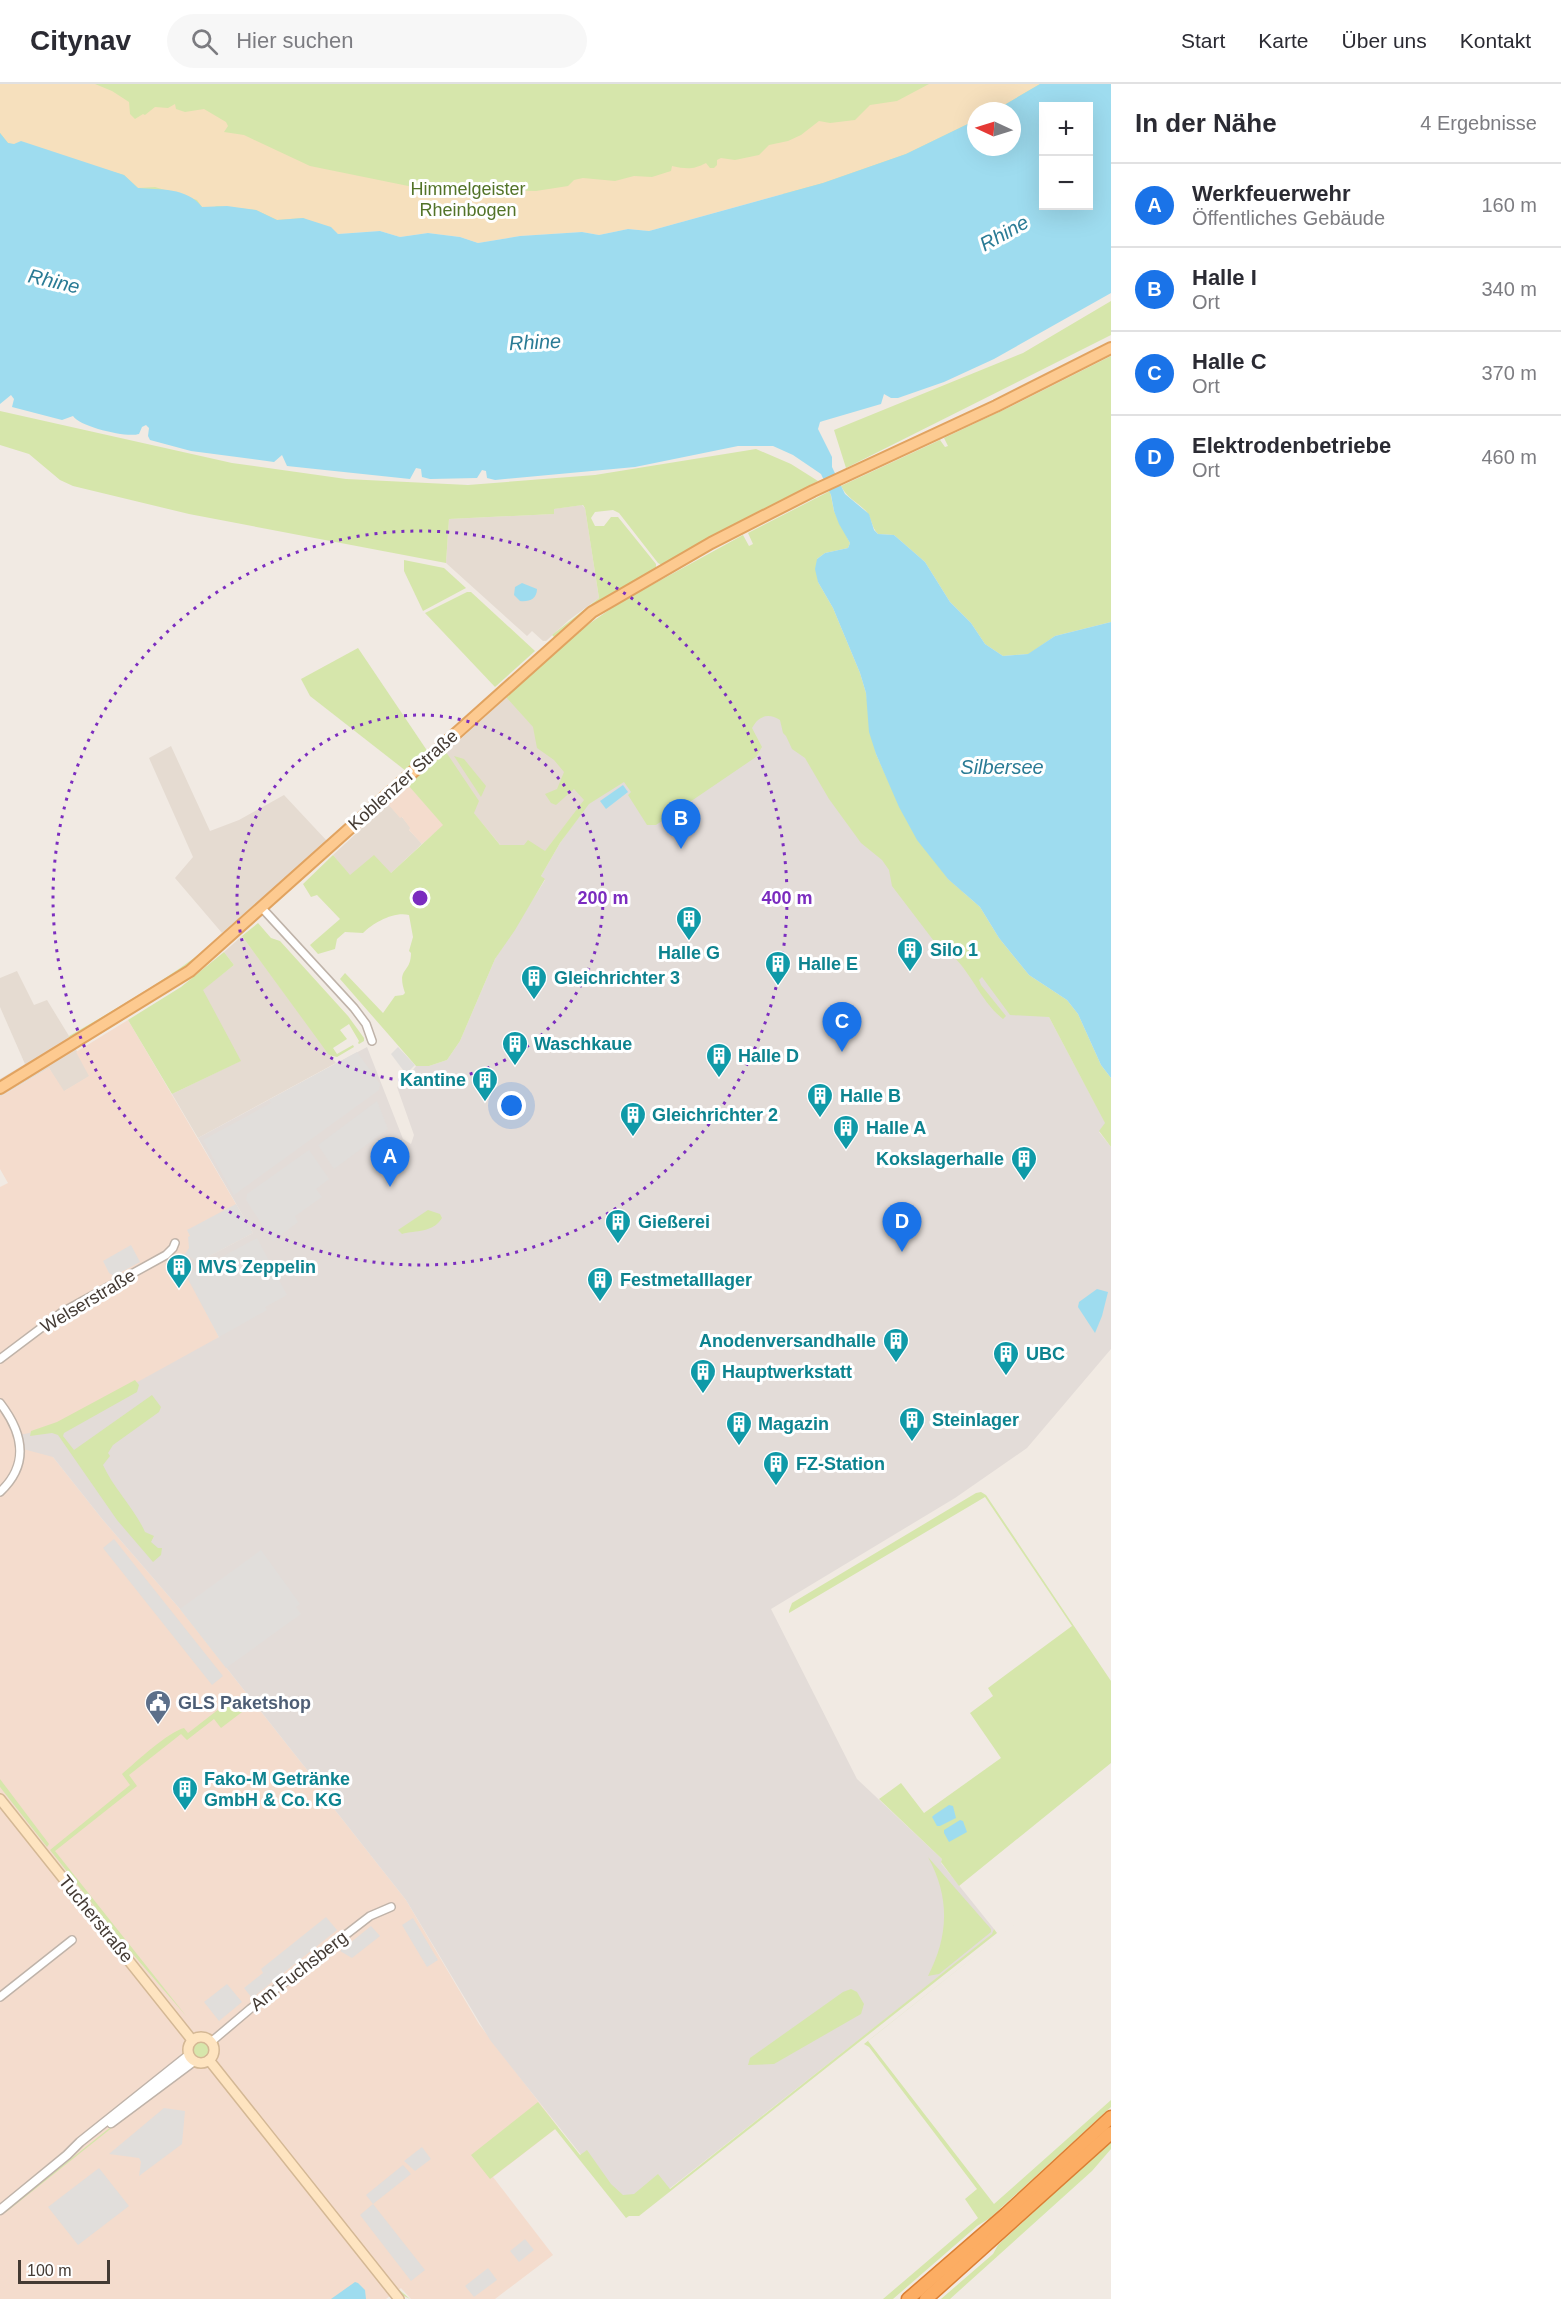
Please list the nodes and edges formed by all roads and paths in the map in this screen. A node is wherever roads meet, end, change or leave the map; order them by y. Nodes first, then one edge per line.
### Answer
1 (1111, 348) edge
2 (262, 908) junction
3 (372, 1041) dead end
4 (0, 1088) edge
5 (175, 1243) dead end
6 (0, 1359) edge
7 (0, 1403) edge
8 (0, 1492) edge
9 (0, 1799) edge
10 (391, 1907) dead end
11 (72, 1940) dead end
12 (0, 1997) edge
13 (192, 2040) junction
14 (211, 2042) junction
15 (191, 2058) junction
16 (209, 2060) junction
17 (1111, 2117) edge
18 (1111, 2133) edge
19 (0, 2210) edge
20 (399, 2299) edge
21 (908, 2299) edge
22 (926, 2299) edge

1 - 2 main road, Koblenzer Straße
2 - 3 street
2 - 4 main road, Koblenzer Straße
5 - 6 street, Welserstraße
7 - 8 street
9 - 13 main road, Tucherstraße
10 - 14 street, Am Fuchsberg
11 - 12 street
13 - 14 main road
13 - 15 main road
14 - 16 main road
15 - 16 main road
15 - 19 street
16 - 20 main road
17 - 21 highway
18 - 22 highway

